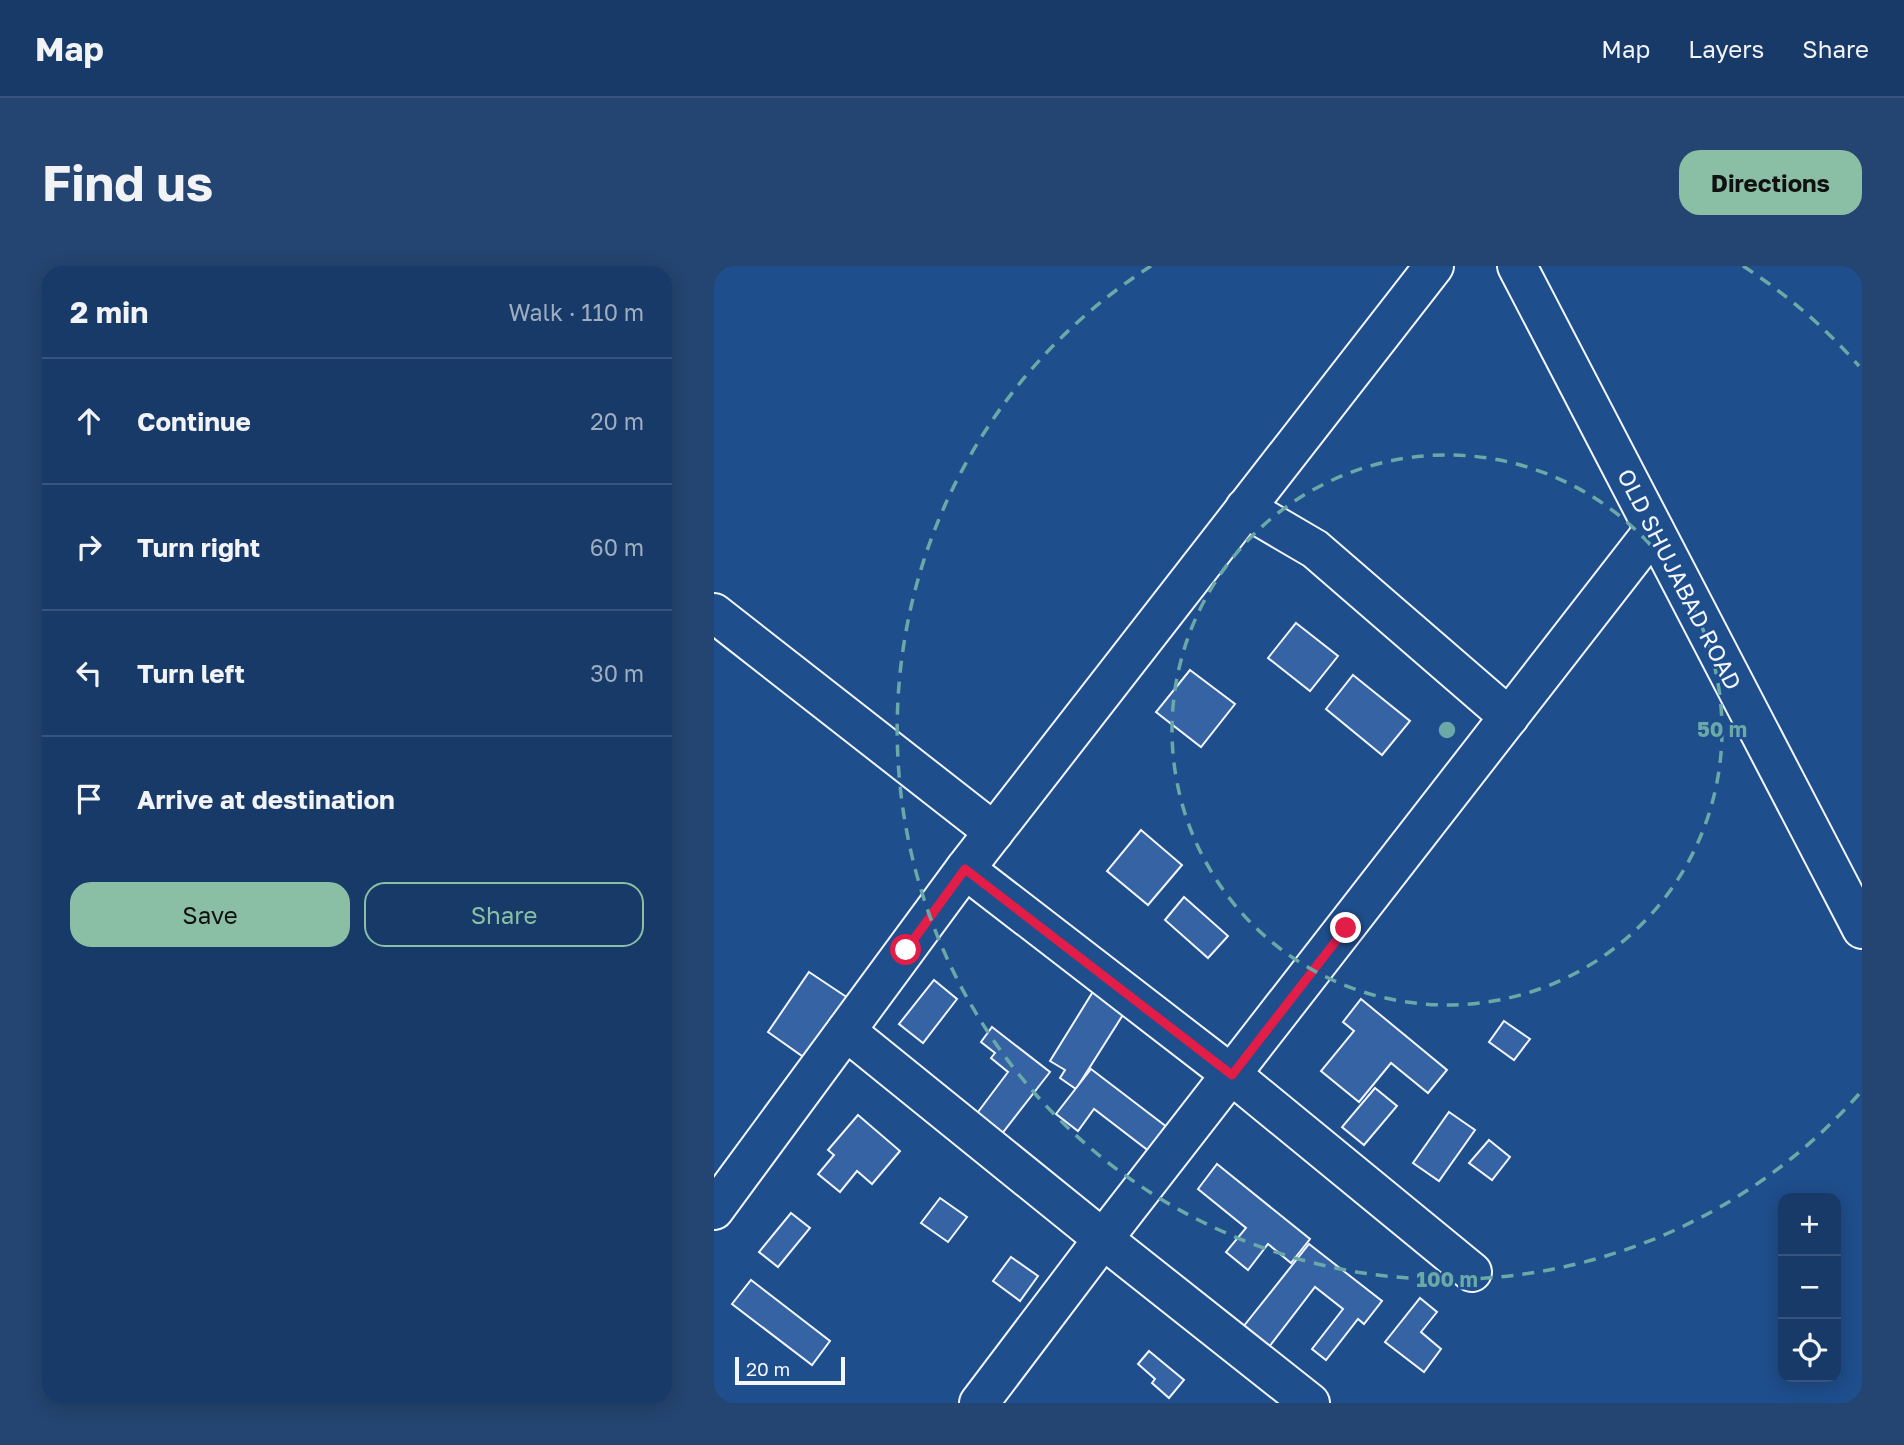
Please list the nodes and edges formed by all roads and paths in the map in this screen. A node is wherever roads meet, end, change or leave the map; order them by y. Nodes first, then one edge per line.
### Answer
1 (1434, 266) edge
2 (1517, 266) edge
3 (1245, 508) junction
4 (1654, 530) junction
5 (714, 613) edge
6 (1509, 717) junction
7 (994, 832) junction
8 (965, 869) junction
9 (1862, 929) edge
10 (846, 1031) junction
11 (1232, 1075) junction
12 (714, 1210) edge
13 (1103, 1239) junction
14 (1472, 1272) dead end
15 (979, 1403) edge
16 (1310, 1403) edge

1 - 3 street
2 - 4 street, OLD SHUJABAD ROAD
3 - 6 street
3 - 7 street
4 - 6 street
4 - 9 street, OLD SHUJABAD ROAD
5 - 7 street
6 - 11 street
7 - 8 street
8 - 10 street
8 - 11 street
10 - 12 street
10 - 13 street
11 - 13 street
11 - 14 street
13 - 15 street
13 - 16 street

